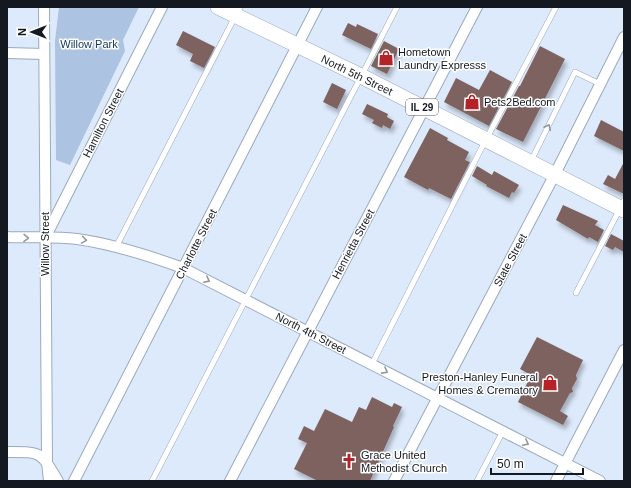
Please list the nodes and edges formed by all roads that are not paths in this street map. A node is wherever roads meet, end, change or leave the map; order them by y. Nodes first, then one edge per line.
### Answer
1 (44, 7) edge
2 (162, 7) edge
3 (218, 7) edge
4 (317, 7) edge
5 (397, 7) edge
6 (477, 7) edge
7 (556, 7) edge
8 (237, 11) edge
9 (624, 37) edge
10 (297, 46) junction
11 (7, 53) edge
12 (44, 54) junction
13 (361, 76) junction
14 (600, 84) junction
15 (424, 108) junction
16 (486, 140) junction
17 (531, 162) junction
18 (555, 174) junction
19 (623, 206) edge
20 (7, 237) edge
21 (45, 238) junction
22 (116, 248) junction
23 (183, 268) junction
24 (576, 293) dead end
25 (245, 299) junction
26 (307, 331) junction
27 (624, 350) edge
28 (372, 364) junction
29 (437, 398) junction
30 (503, 431) junction
31 (7, 452) edge
32 (47, 462) junction
33 (565, 463) junction
34 (49, 481) edge
35 (58, 481) edge
36 (74, 481) edge
37 (152, 481) edge
38 (230, 481) edge
39 (394, 481) edge
40 (477, 481) edge
41 (556, 481) edge
42 (600, 481) edge

1 - 12 street, Willow Street
2 - 21 street, Hamilton Street
3 - 8 main road, North 5th Street / IL 29
4 - 10 street, Charlotte Street
5 - 13 lane
6 - 15 street, Henrietta Street
7 - 16 lane
8 - 10 main road, North 5th Street / IL 29
8 - 22 lane
9 - 14 street, State Street
10 - 13 main road, North 5th Street / IL 29
10 - 23 street, Charlotte Street
11 - 12 street
12 - 21 street, Willow Street
13 - 15 main road, North 5th Street / IL 29
13 - 25 lane
17 -> 14 lane
14 - 18 street, State Street
15 - 16 main road, North 5th Street / IL 29
15 - 26 street, Henrietta Street
16 - 17 main road, North 5th Street / IL 29
16 - 28 lane
17 - 18 main road, North 5th Street / IL 29
18 - 19 main road, North 5th Street / IL 29
18 - 29 street, State Street
19 - 24 lane
20 -> 21 street, North 4th Street
21 -> 22 street, North 4th Street
21 - 32 street, Willow Street
22 - 23 street, North 4th Street
23 -> 25 street, North 4th Street
23 - 36 street, Charlotte Street
25 - 26 street, North 4th Street
25 - 37 lane
26 - 28 street, North 4th Street
26 - 38 street, Henrietta Street
27 - 33 street
28 -> 29 street, North 4th Street
29 - 30 street, North 4th Street
29 - 39 street, State Street
30 -> 33 street, North 4th Street
30 - 40 lane
31 - 32 street
32 - 34 street, Willow Street
32 - 35 street
33 - 41 street
33 - 42 street, North 4th Street

